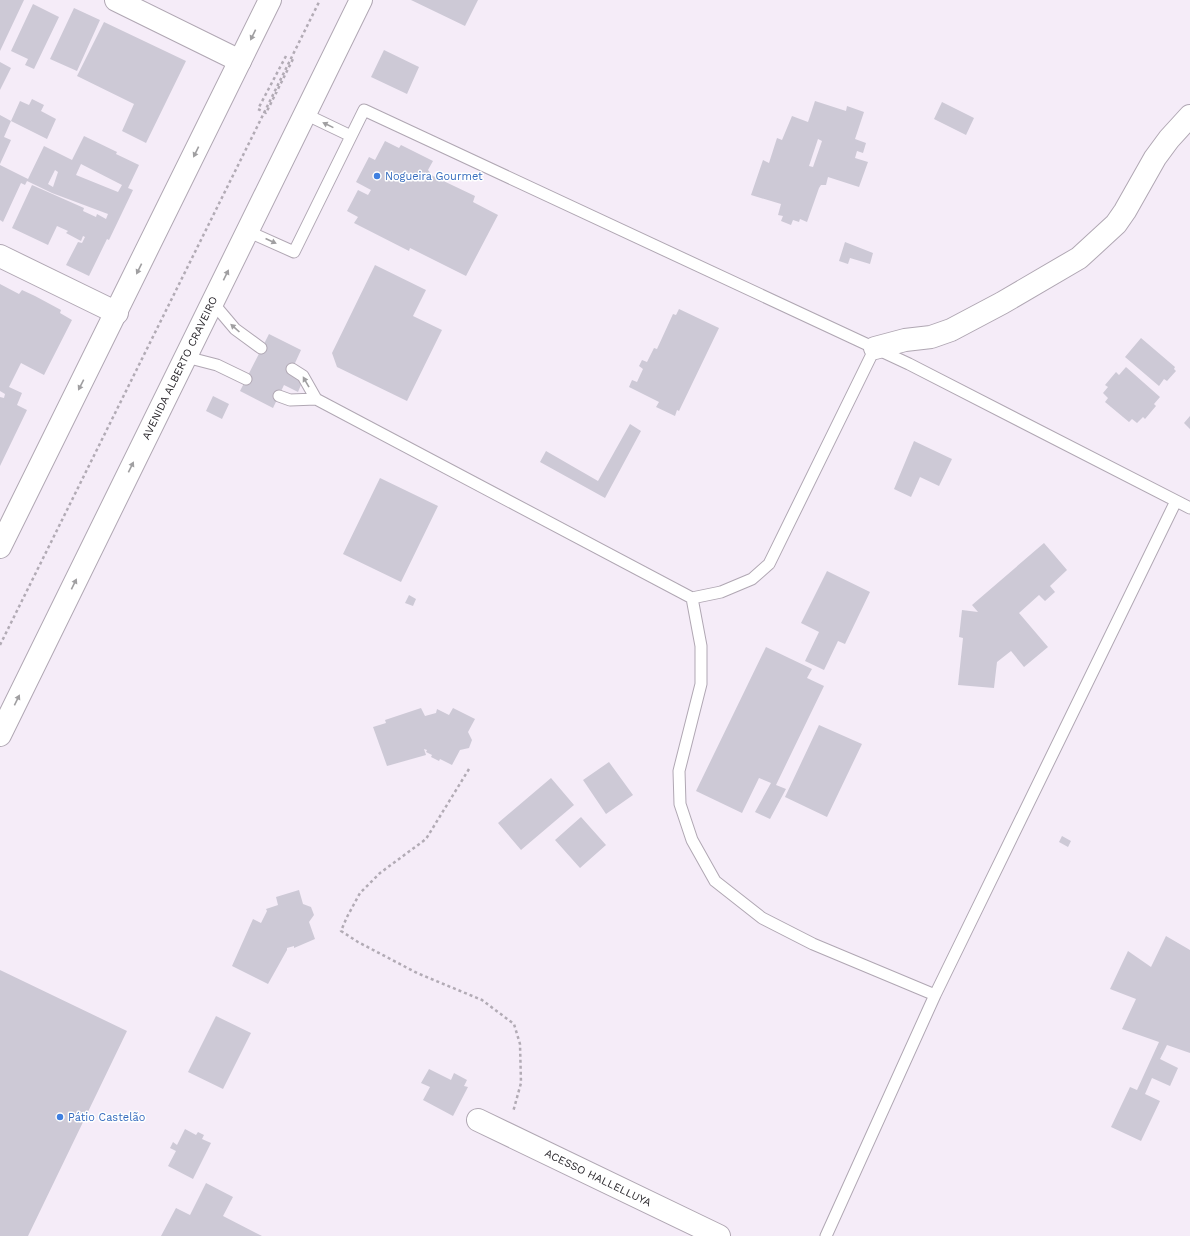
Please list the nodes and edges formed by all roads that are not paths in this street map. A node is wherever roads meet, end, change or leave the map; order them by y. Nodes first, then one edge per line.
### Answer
1 (116, 0) edge
2 (270, 0) edge
3 (361, 0) edge
4 (240, 61) junction
5 (305, 114) junction
6 (1190, 116) edge
7 (351, 136) junction
8 (247, 231) junction
9 (0, 256) edge
10 (212, 303) junction
11 (117, 312) junction
12 (261, 348) dead end
13 (875, 348) junction
14 (186, 357) junction
15 (292, 369) dead end
16 (246, 379) dead end
17 (279, 396) dead end
18 (316, 399) junction
19 (1176, 501) junction
20 (1190, 508) edge
21 (0, 547) edge
22 (692, 598) junction
23 (0, 736) edge
24 (935, 995) junction
25 (478, 1120) dead end
26 (719, 1236) edge
27 (826, 1236) edge

1 - 4 main road
2 -> 4 main road
3 - 5 main road, AVENIDA ALBERTO CRAVEIRO
4 -> 11 main road
7 -> 5 lane
5 - 8 main road, AVENIDA ALBERTO CRAVEIRO
6 - 13 main road
8 -> 7 lane
7 - 13 lane
10 -> 8 main road, AVENIDA ALBERTO CRAVEIRO
9 - 11 main road
12 -> 10 lane
10 - 14 main road, AVENIDA ALBERTO CRAVEIRO
11 -> 21 main road
13 - 19 lane
13 - 22 lane
14 - 16 lane
23 -> 14 main road, AVENIDA ALBERTO CRAVEIRO
18 -> 15 lane
17 - 18 lane
18 - 22 lane
19 - 20 lane
19 - 24 lane
22 - 24 lane
24 - 27 lane
25 - 26 main road, ACESSO HALLELLUYA

